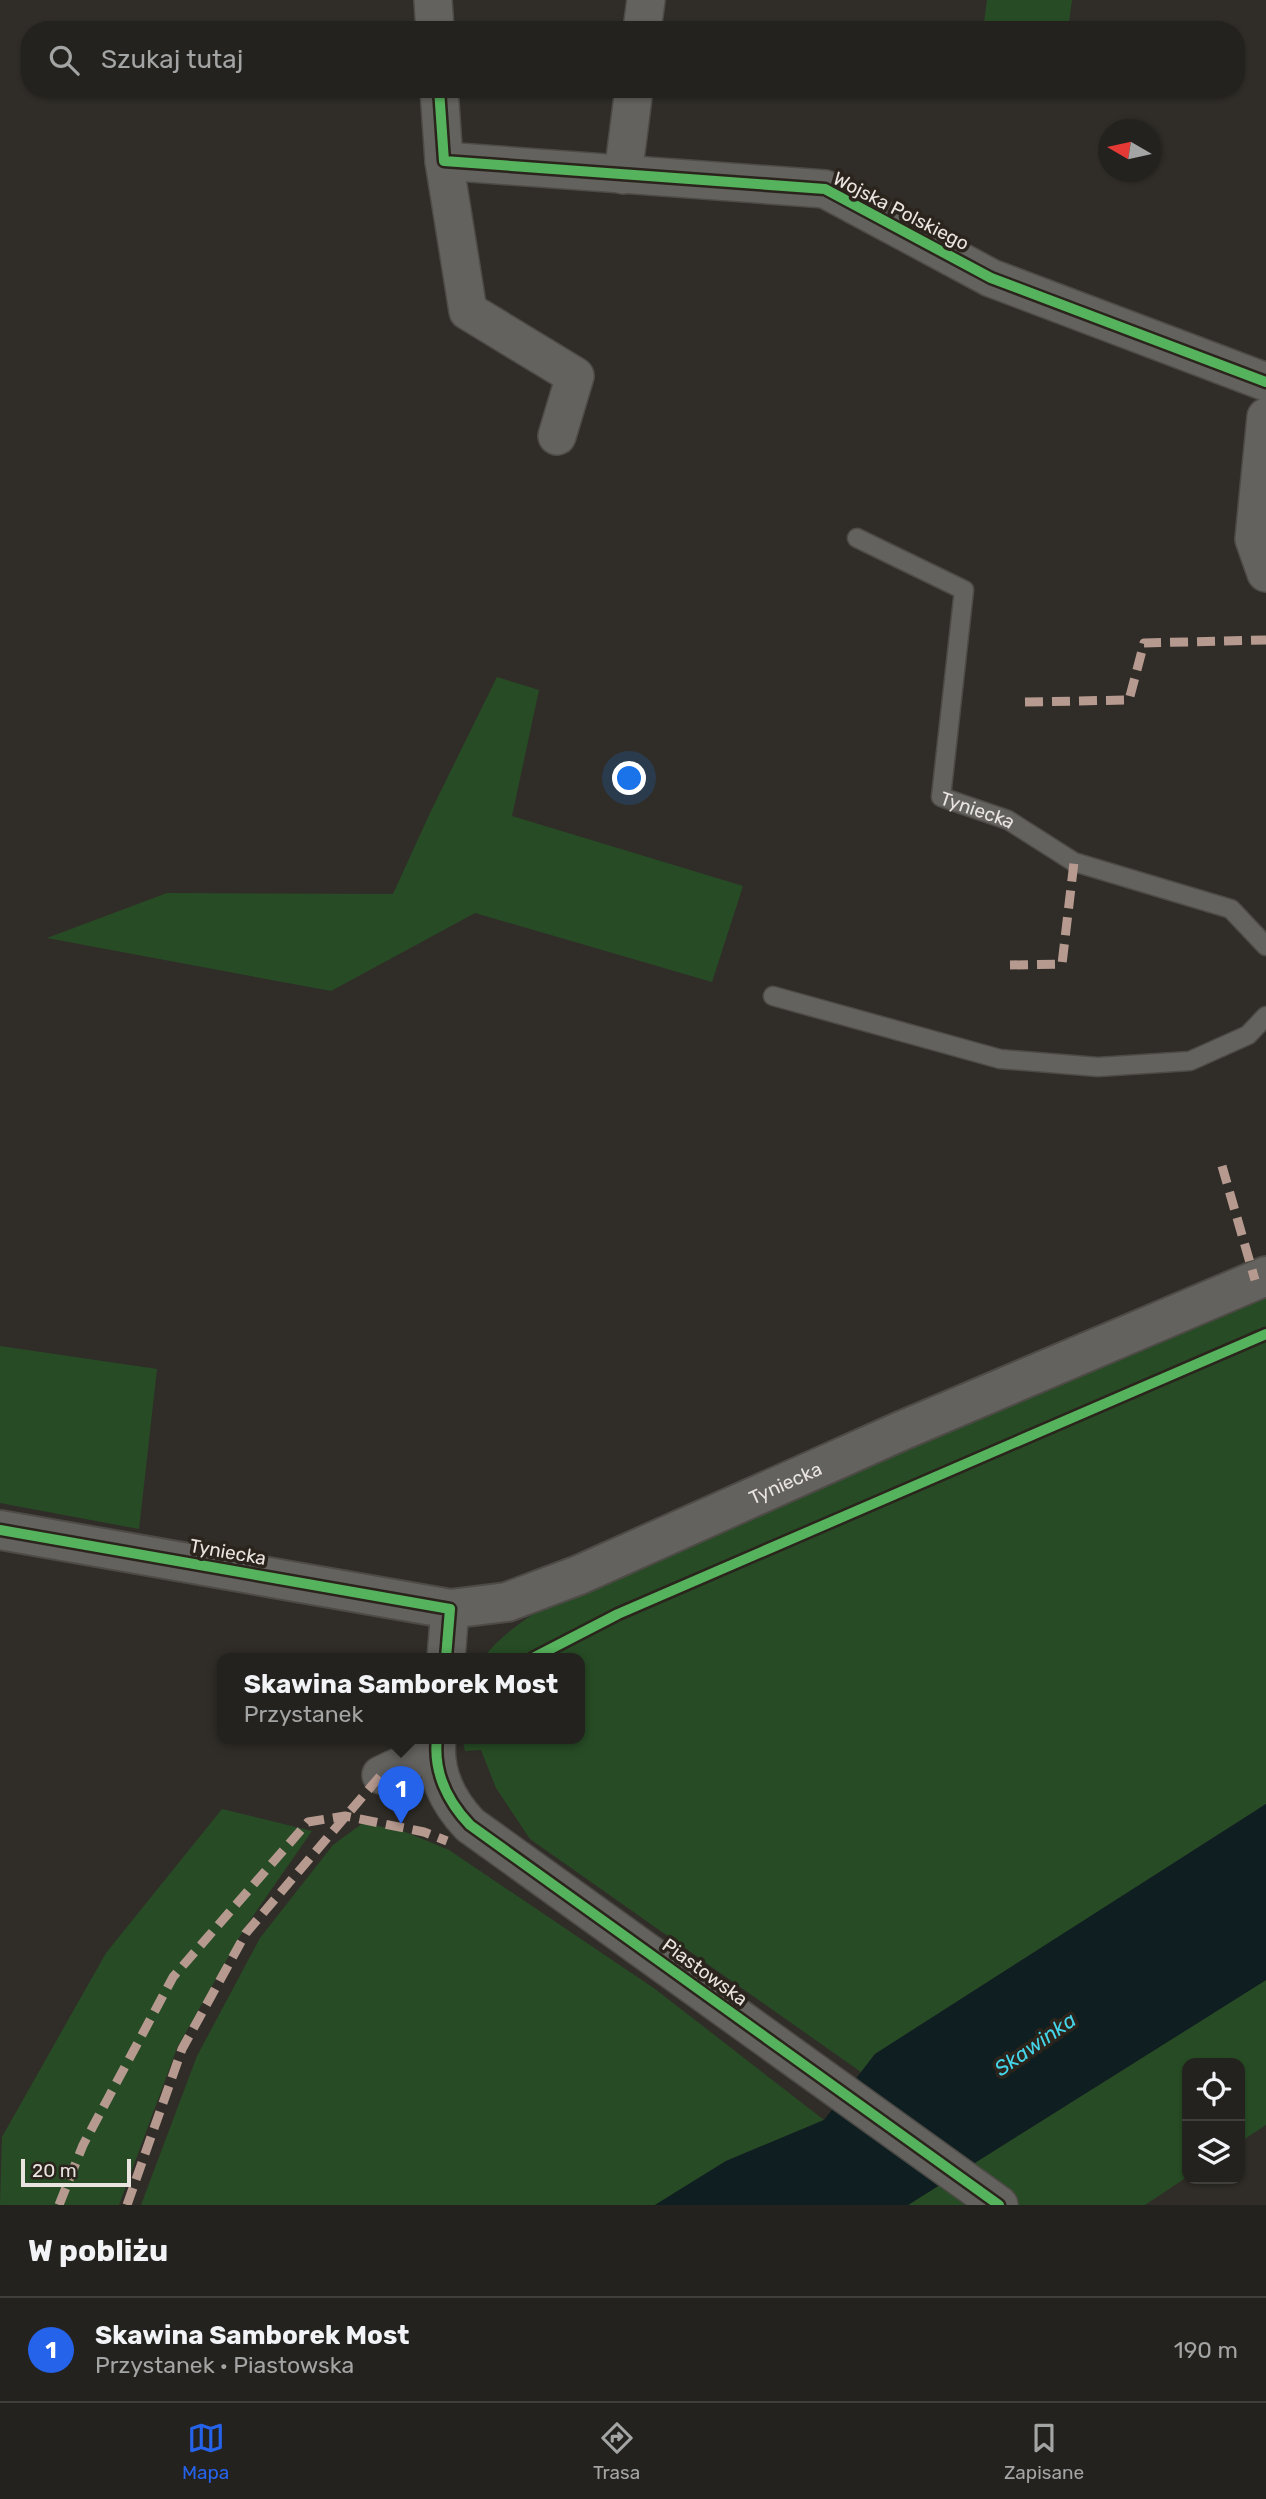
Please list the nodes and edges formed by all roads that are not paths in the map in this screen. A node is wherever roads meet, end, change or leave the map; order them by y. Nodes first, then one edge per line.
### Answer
1 (433, 0) edge
2 (646, 0) edge
3 (434, 21) edge
4 (643, 21) edge
5 (440, 98) edge
6 (633, 98) edge
7 (444, 161) junction
8 (623, 175) junction
9 (1266, 382) edge
10 (1266, 417) edge
11 (557, 436) dead end
12 (857, 538) dead end
13 (1266, 573) edge
14 (1266, 946) edge
15 (773, 996) dead end
16 (1266, 1016) edge
17 (1266, 1276) edge
18 (0, 1530) edge
19 (450, 1609) junction
20 (446, 1653) edge
21 (434, 1744) edge
22 (436, 1744) edge
23 (381, 1775) dead end
24 (999, 2205) edge

1 - 3 street
2 - 4 street
5 - 7 street
6 - 8 street
7 - 8 street, Wojska Polskiego
7 - 11 street
8 - 9 street, Wojska Polskiego
10 - 13 street
12 - 14 lane, Tyniecka
15 - 16 lane
17 - 19 street, Tyniecka
18 - 19 street, Tyniecka
19 - 20 street
21 - 23 street
22 - 24 street, Piastowska

